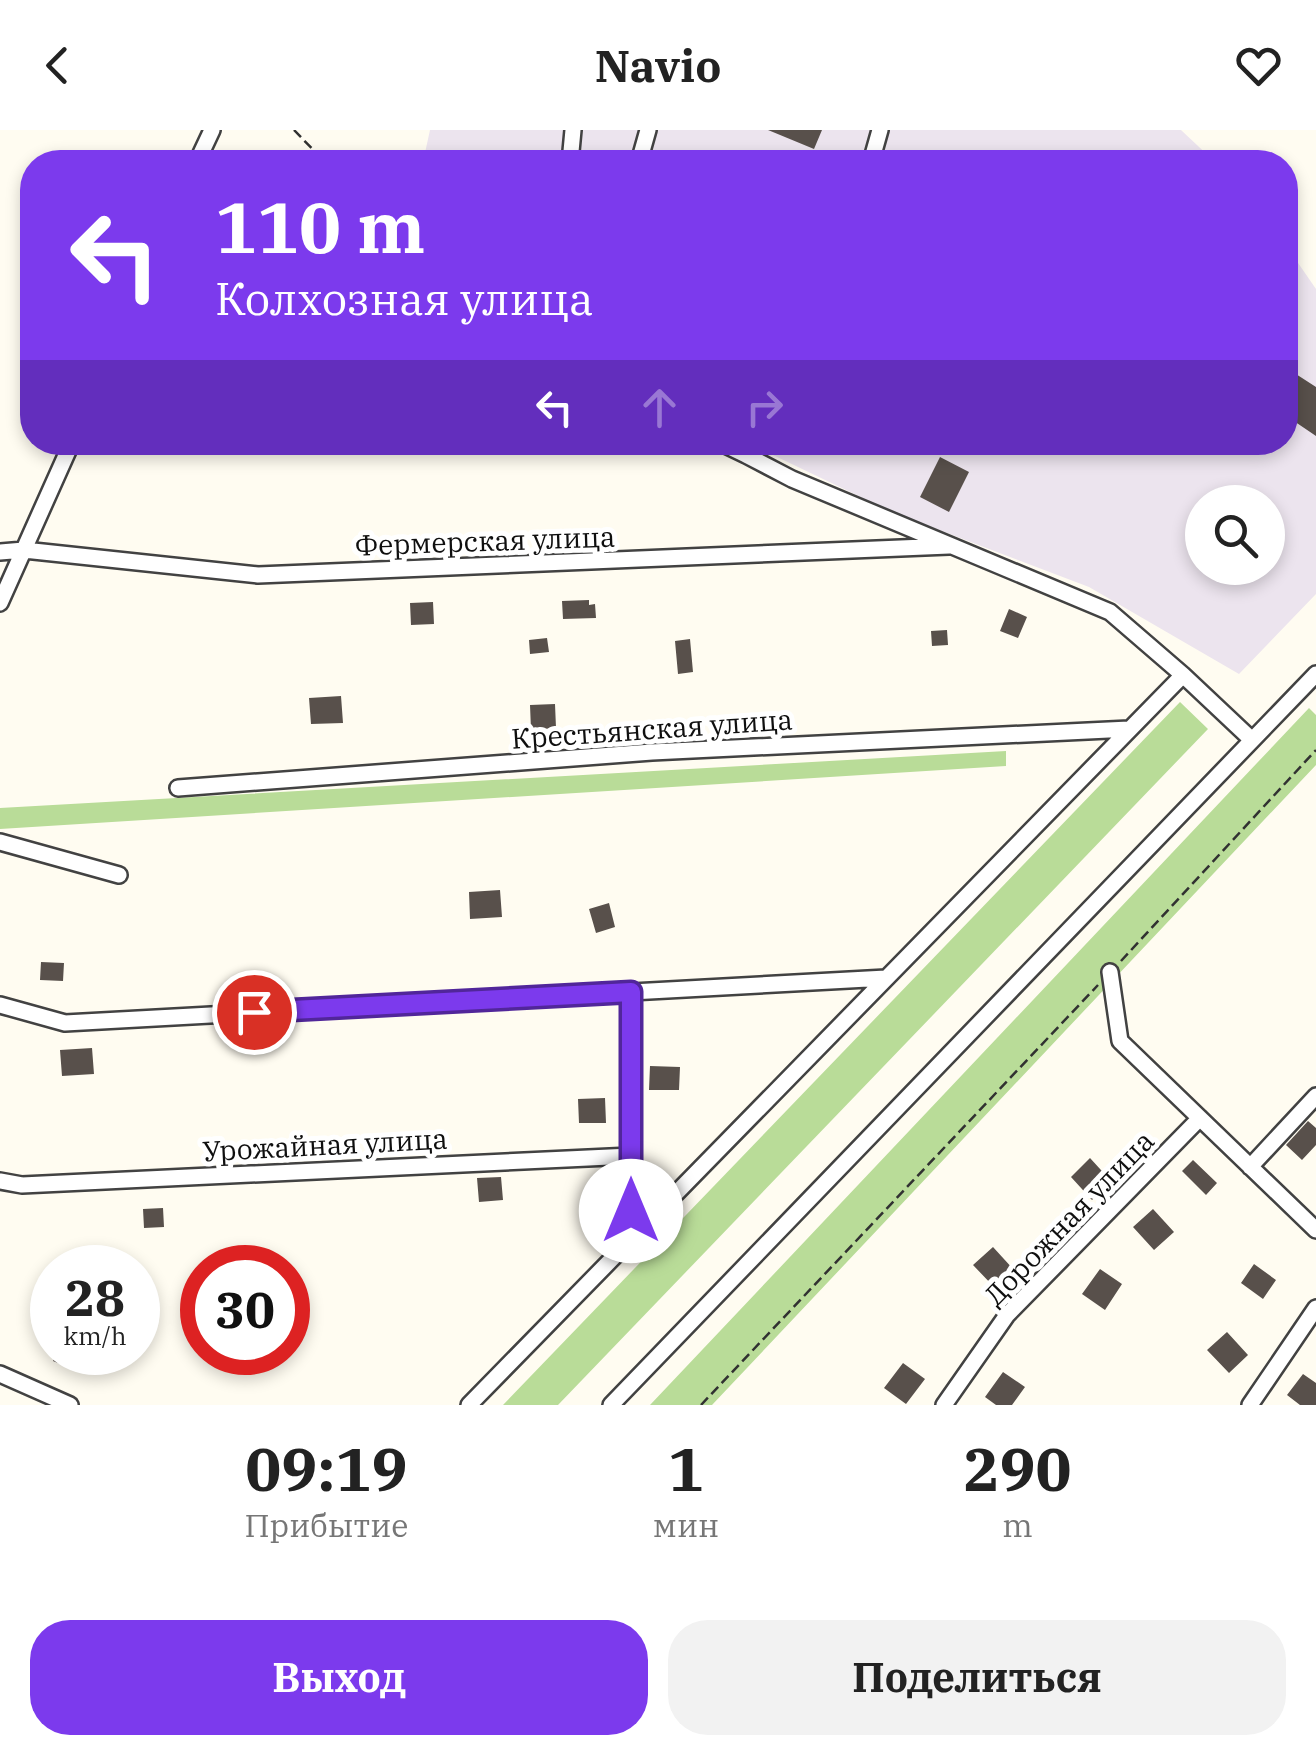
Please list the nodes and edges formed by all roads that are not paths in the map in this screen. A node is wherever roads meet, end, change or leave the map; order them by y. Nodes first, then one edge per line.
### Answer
1 (66, 455) edge
2 (759, 455) edge
3 (949, 546) junction
4 (24, 550) junction
5 (0, 552) edge
6 (0, 603) edge
7 (1316, 674) edge
8 (1183, 675) junction
9 (1129, 728) junction
10 (1252, 740) junction
11 (178, 788) dead end
12 (0, 842) edge
13 (119, 876) dead end
14 (1110, 972) road end
15 (886, 978) junction
16 (631, 992) junction
17 (0, 1005) edge
18 (1316, 1096) edge
19 (1200, 1118) junction
20 (631, 1156) junction
21 (1250, 1167) junction
22 (0, 1181) edge
23 (1316, 1230) edge
24 (631, 1239) junction
25 (1316, 1308) edge
26 (0, 1374) edge
27 (48, 1401) edge
28 (70, 1405) edge
29 (469, 1405) edge
30 (610, 1405) edge
31 (944, 1405) edge
32 (1250, 1405) edge

1 - 4 street
2 - 3 street
3 - 4 street, Фермерская улица
3 - 8 street
4 - 5 street, Фермерская улица
4 - 6 street
7 - 10 street
8 - 9 street
8 - 10 street
9 - 11 street, Крестьянская улица
9 - 15 street
10 - 30 street
12 - 13 street
14 - 19 street
15 - 16 street
15 - 24 street
16 - 17 street
16 - 20 street
18 - 21 street
19 - 21 street
19 - 31 street, Дорожная улица
20 - 22 street, Урожайная улица
20 - 24 street
21 - 23 street
24 - 29 street
25 - 32 street
26 - 27 street
27 - 28 street

